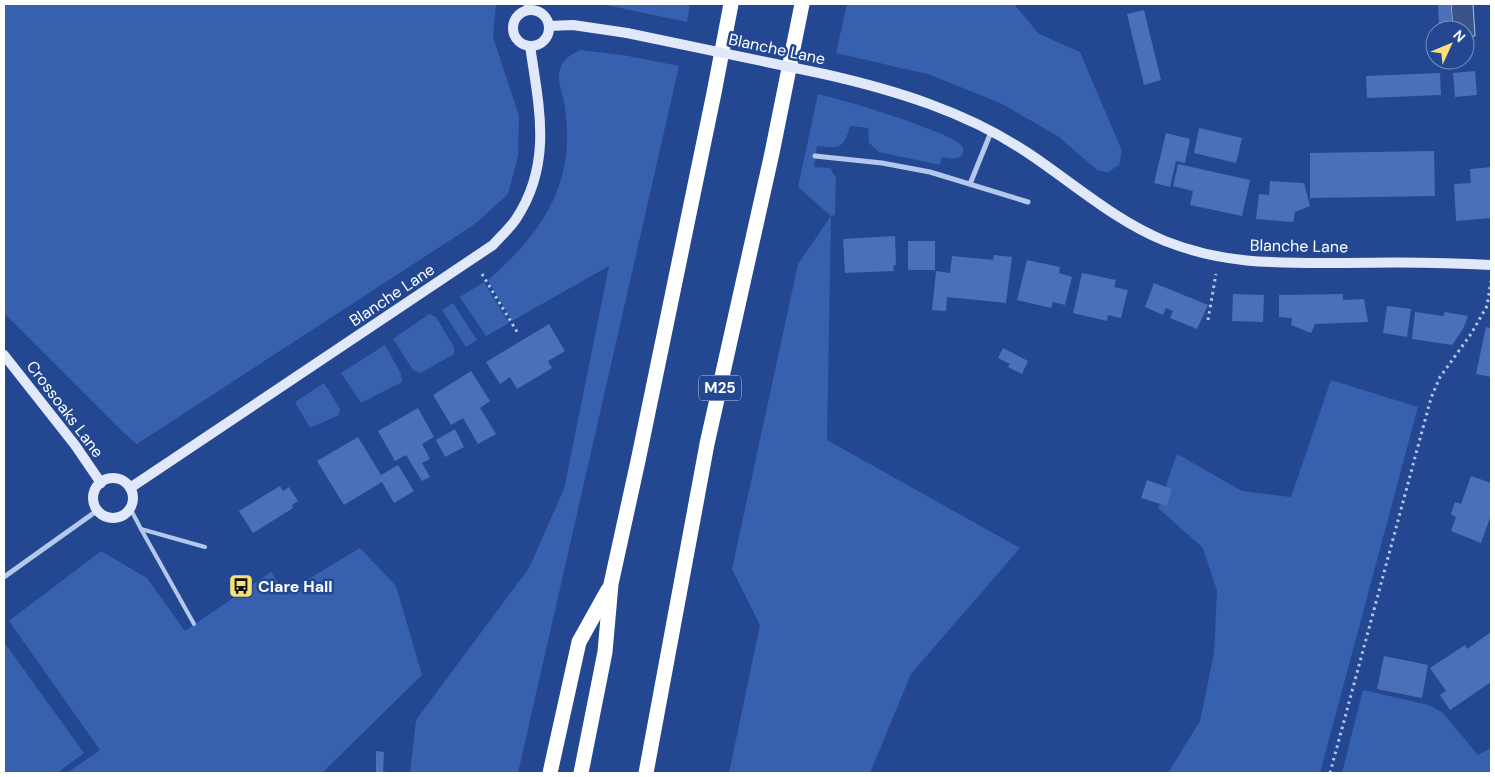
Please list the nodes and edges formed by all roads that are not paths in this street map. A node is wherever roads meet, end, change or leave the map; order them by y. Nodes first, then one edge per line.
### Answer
1 (731, 4) edge
2 (802, 4) edge
3 (526, 7) edge
4 (549, 26) junction
5 (530, 46) junction
6 (991, 132) junction
7 (815, 156) dead end
8 (970, 184) junction
9 (1028, 202) dead end
10 (1491, 265) edge
11 (4, 354) edge
12 (101, 483) junction
13 (130, 488) junction
14 (130, 508) junction
15 (98, 510) junction
16 (141, 529) junction
17 (205, 548) dead end
18 (4, 577) edge
19 (611, 584) junction
20 (194, 624) dead end
21 (550, 773) edge
22 (581, 773) edge
23 (646, 773) edge

1 - 19 highway
2 - 23 highway, M25
3 - 4 street
3 - 5 street
4 - 5 street
4 - 6 street, Blanche Lane, bridge
5 - 13 street, Blanche Lane
6 - 8 street
6 - 10 street, Blanche Lane
7 - 8 street
8 - 9 street
11 - 12 street, Crossoaks Lane
12 - 13 street
12 - 15 street
13 - 14 street
14 - 15 street
14 - 16 lane
15 - 18 street
16 - 17 lane
16 - 20 lane
19 - 21 highway
19 - 22 highway

